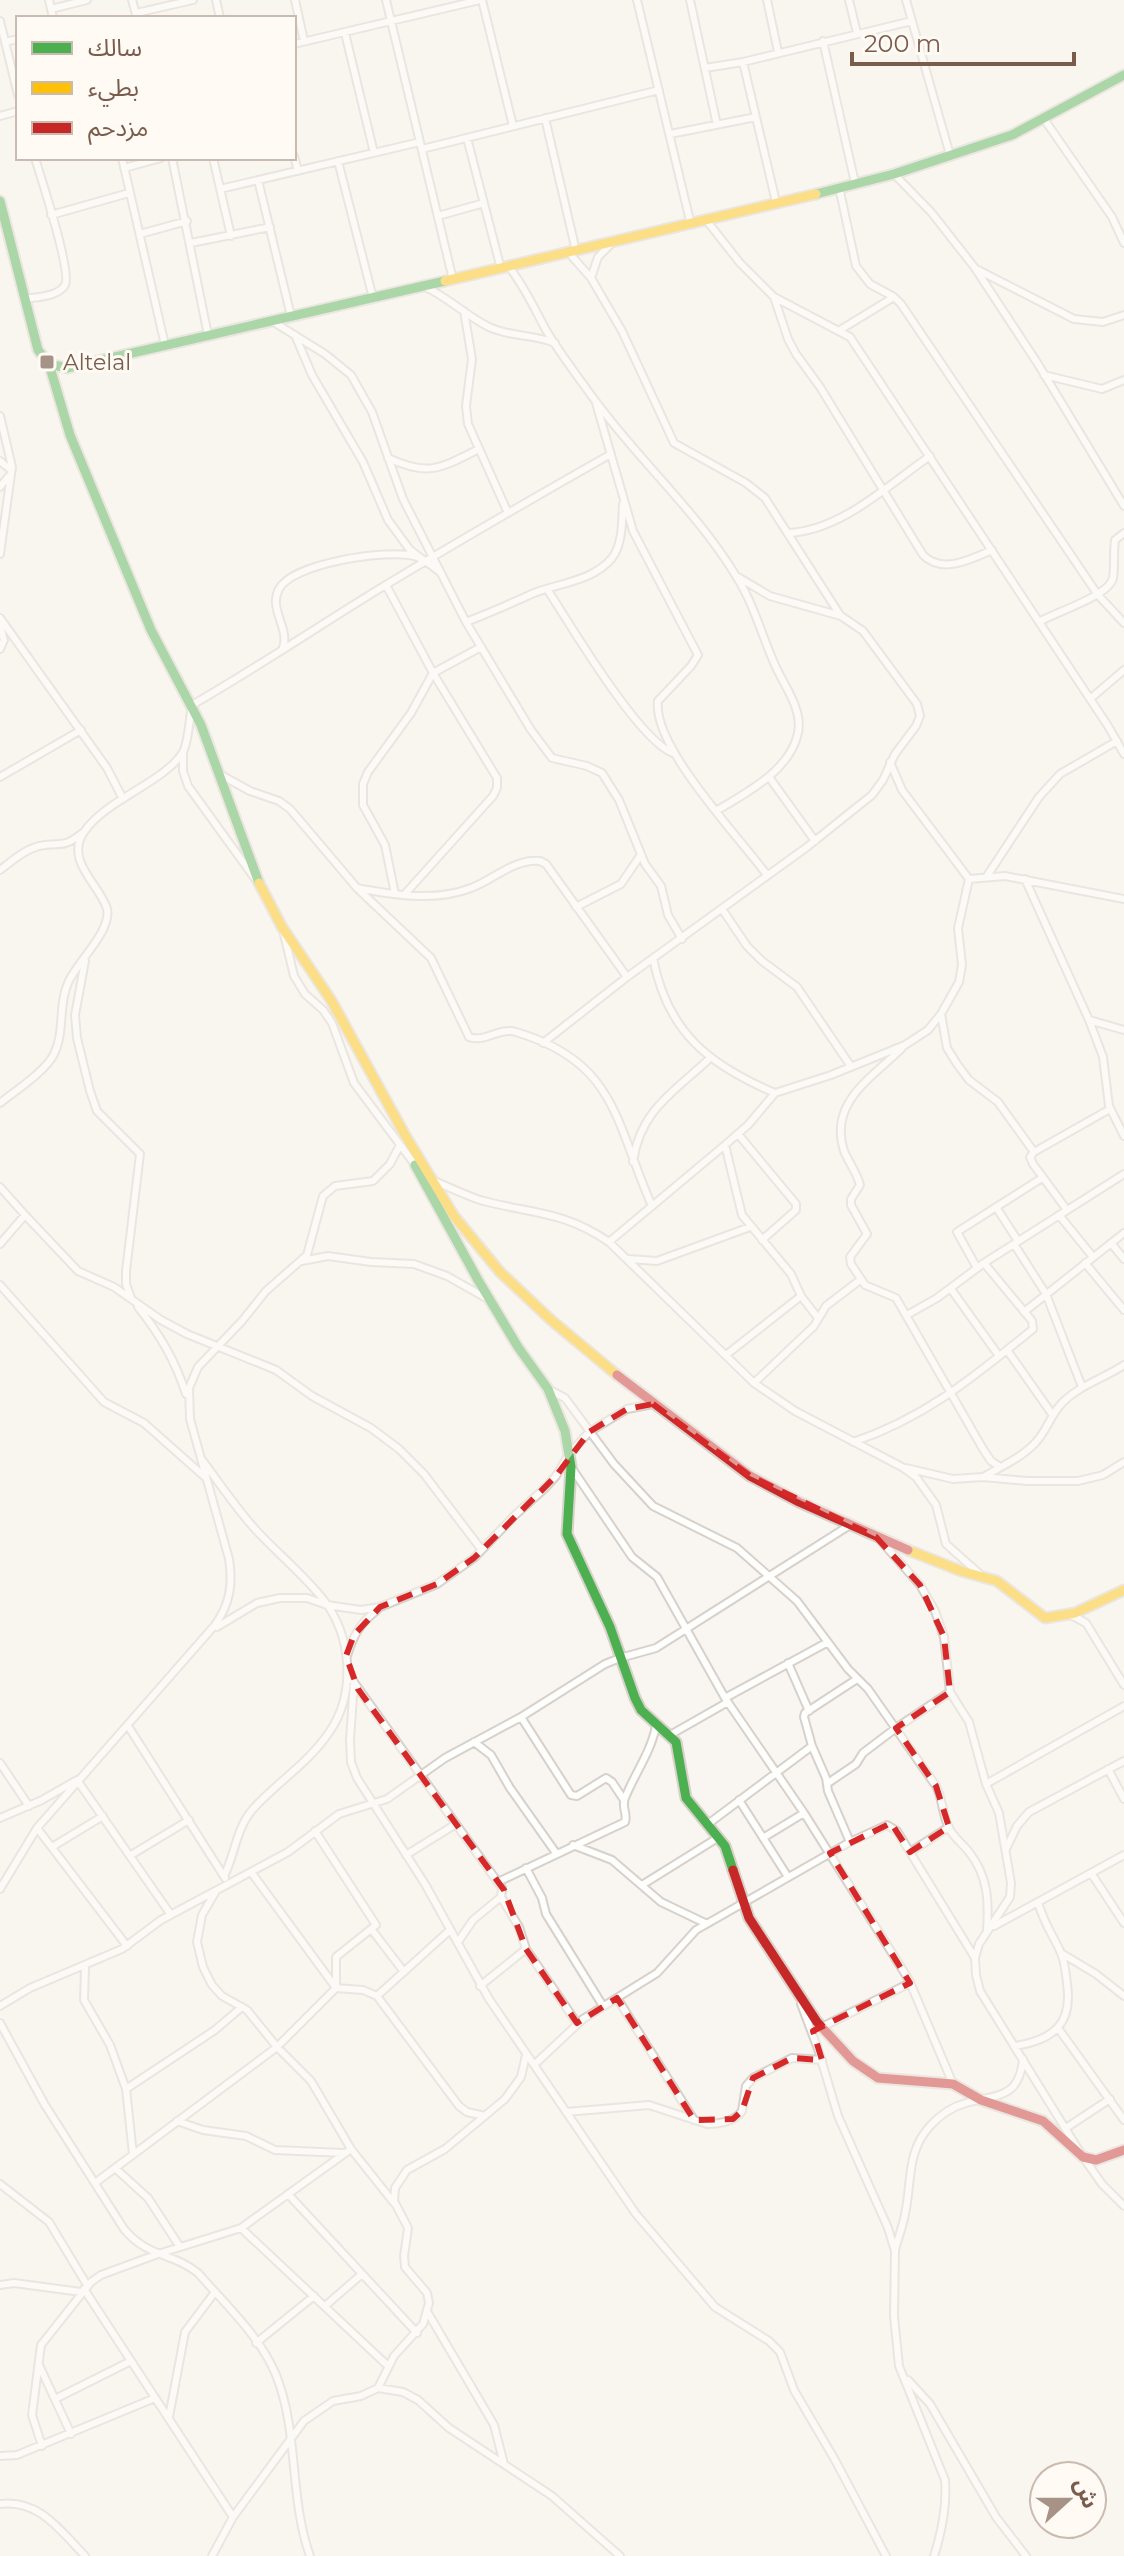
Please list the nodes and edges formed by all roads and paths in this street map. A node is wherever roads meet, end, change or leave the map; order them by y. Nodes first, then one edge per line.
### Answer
1 (49, 0) edge
2 (87, 0) edge
3 (132, 0) edge
4 (193, 0) edge
5 (295, 0) edge
6 (386, 0) edge
7 (481, 0) edge
8 (637, 0) edge
9 (690, 0) edge
10 (767, 0) edge
11 (849, 0) edge
12 (906, 0) edge
13 (178, 2) edge
14 (51, 9) junction
15 (53, 16) edge
16 (137, 16) edge
17 (0, 21) edge
18 (391, 21) junction
19 (912, 21) junction
20 (345, 33) junction
21 (857, 33) junction
22 (16, 39) edge
23 (304, 41) junction
24 (823, 41) junction
25 (5, 42) junction
26 (296, 43) edge
27 (778, 52) junction
28 (743, 62) junction
29 (705, 68) junction
30 (1124, 75) edge
31 (16, 87) edge
32 (659, 90) junction
33 (756, 117) junction
34 (545, 118) junction
35 (1044, 119) junction
36 (717, 125) junction
37 (513, 126) junction
38 (670, 134) junction
39 (467, 138) junction
40 (421, 146) junction
41 (374, 153) junction
42 (950, 155) junction
43 (36, 160) edge
44 (122, 160) edge
45 (154, 160) edge
46 (172, 160) edge
47 (213, 160) edge
48 (295, 160) edge
49 (338, 161) junction
50 (124, 168) junction
51 (298, 171) junction
52 (894, 174) junction
53 (258, 180) junction
54 (855, 183) junction
55 (839, 187) junction
56 (220, 189) junction
57 (129, 193) junction
58 (0, 201) edge
59 (776, 202) junction
60 (484, 203) junction
61 (51, 215) junction
62 (438, 216) junction
63 (187, 221) junction
64 (707, 221) junction
65 (691, 225) junction
66 (270, 227) junction
67 (140, 234) junction
68 (231, 236) junction
69 (1123, 238) edge
70 (616, 240) junction
71 (191, 243) junction
72 (572, 252) junction
73 (505, 268) junction
74 (975, 268) junction
75 (591, 278) junction
76 (453, 280) junction
77 (425, 286) junction
78 (774, 297) junction
79 (894, 297) junction
80 (373, 298) junction
81 (24, 299) junction
82 (464, 311) junction
83 (1124, 315) edge
84 (291, 316) junction
85 (272, 321) junction
86 (840, 330) junction
87 (208, 335) junction
88 (295, 335) junction
89 (555, 343) junction
90 (165, 345) junction
91 (49, 364) junction
92 (1044, 375) junction
93 (1124, 380) edge
94 (594, 399) junction
95 (0, 416) edge
96 (479, 449) junction
97 (611, 454) junction
98 (930, 456) junction
99 (388, 458) junction
100 (0, 461) edge
101 (11, 470) junction
102 (0, 487) edge
103 (882, 489) junction
104 (623, 499) junction
105 (1124, 506) edge
106 (508, 513) junction
107 (788, 533) junction
108 (1124, 533) edge
109 (992, 550) junction
110 (0, 554) edge
111 (434, 557) junction
112 (426, 562) junction
113 (441, 573) junction
114 (738, 577) junction
115 (386, 585) junction
116 (547, 589) junction
117 (1098, 595) junction
118 (841, 616) junction
119 (0, 618) edge
120 (466, 622) junction
121 (1039, 622) junction
122 (1124, 623) edge
123 (0, 626) edge
124 (481, 647) junction
125 (283, 648) junction
126 (0, 649) edge
127 (1124, 670) edge
128 (433, 673) junction
129 (1090, 699) junction
130 (192, 705) junction
131 (81, 730) junction
132 (1117, 741) junction
133 (184, 751) junction
134 (673, 753) junction
135 (1124, 754) edge
136 (890, 762) junction
137 (1, 774) edge
138 (221, 775) junction
139 (769, 777) junction
140 (123, 799) junction
141 (716, 811) junction
142 (82, 834) junction
143 (815, 841) junction
144 (640, 856) junction
145 (0, 870) edge
146 (767, 875) junction
147 (987, 876) junction
148 (969, 879) junction
149 (1025, 879) junction
150 (259, 883) junction
151 (357, 888) junction
152 (395, 894) junction
153 (404, 895) junction
154 (1124, 899) edge
155 (576, 907) junction
156 (722, 909) junction
157 (282, 927) junction
158 (682, 939) junction
159 (87, 953) junction
160 (653, 958) junction
161 (627, 977) junction
162 (941, 1014) junction
163 (1089, 1020) junction
164 (1124, 1030) edge
165 (543, 1043) junction
166 (905, 1045) junction
167 (709, 1059) junction
168 (850, 1065) junction
169 (775, 1093) junction
170 (0, 1103) edge
171 (1110, 1109) junction
172 (738, 1134) junction
173 (1124, 1136) edge
174 (400, 1145) junction
175 (725, 1145) junction
176 (1034, 1152) junction
177 (633, 1164) junction
178 (415, 1165) junction
179 (1124, 1174) edge
180 (1042, 1178) junction
181 (433, 1180) junction
182 (0, 1187) edge
183 (652, 1206) junction
184 (996, 1207) junction
185 (1067, 1210) junction
186 (25, 1215) junction
187 (1059, 1215) junction
188 (750, 1227) junction
189 (1124, 1233) edge
190 (762, 1240) junction
191 (609, 1242) junction
192 (1016, 1242) junction
193 (1111, 1243) junction
194 (0, 1244) edge
195 (1093, 1257) junction
196 (627, 1259) junction
197 (1124, 1259) edge
198 (302, 1261) junction
199 (1085, 1263) junction
200 (981, 1266) junction
201 (860, 1280) junction
202 (0, 1285) edge
203 (951, 1289) junction
204 (1046, 1294) junction
205 (801, 1296) junction
206 (133, 1300) junction
207 (491, 1301) junction
208 (1122, 1301) edge
209 (1124, 1310) edge
210 (1024, 1312) junction
211 (907, 1315) junction
212 (818, 1318) junction
213 (218, 1346) junction
214 (1007, 1350) junction
215 (726, 1355) junction
216 (999, 1356) junction
217 (1124, 1365) edge
218 (754, 1383) junction
219 (1082, 1387) junction
220 (548, 1389) junction
221 (951, 1392) junction
222 (188, 1401) junction
223 (653, 1404) junction
224 (1052, 1414) junction
225 (589, 1432) junction
226 (853, 1442) junction
227 (569, 1454) junction
228 (201, 1458) junction
229 (1124, 1462) edge
230 (571, 1467) junction
231 (902, 1467) junction
232 (1000, 1467) junction
233 (983, 1477) junction
234 (206, 1478) junction
235 (850, 1525) junction
236 (876, 1537) junction
237 (481, 1549) junction
238 (769, 1576) junction
239 (982, 1576) junction
240 (1124, 1590) edge
241 (327, 1605) junction
242 (380, 1607) junction
243 (1071, 1615) junction
244 (687, 1628) junction
245 (210, 1631) junction
246 (828, 1642) junction
247 (346, 1656) junction
248 (620, 1658) junction
249 (788, 1663) junction
250 (349, 1673) junction
251 (857, 1679) junction
252 (354, 1682) junction
253 (1124, 1685) edge
254 (950, 1692) junction
255 (727, 1700) junction
256 (1124, 1706) edge
257 (809, 1711) junction
258 (521, 1717) junction
259 (128, 1726) junction
260 (656, 1726) junction
261 (896, 1728) junction
262 (670, 1735) junction
263 (474, 1742) junction
264 (812, 1746) junction
265 (1124, 1761) edge
266 (0, 1763) edge
267 (1108, 1769) junction
268 (776, 1773) junction
269 (419, 1775) junction
270 (77, 1780) junction
271 (828, 1783) junction
272 (986, 1784) junction
273 (1124, 1799) edge
274 (624, 1800) junction
275 (739, 1800) junction
276 (373, 1804) junction
277 (29, 1806) junction
278 (804, 1813) junction
279 (103, 1816) junction
280 (0, 1818) edge
281 (189, 1820) junction
282 (456, 1824) junction
283 (708, 1824) junction
284 (949, 1827) junction
285 (37, 1828) junction
286 (315, 1831) junction
287 (719, 1837) junction
288 (763, 1838) junction
289 (850, 1842) junction
290 (573, 1845) junction
291 (52, 1847) junction
292 (1005, 1850) junction
293 (910, 1852) junction
294 (556, 1853) junction
295 (830, 1853) junction
296 (131, 1855) junction
297 (406, 1855) junction
298 (1124, 1855) edge
299 (526, 1868) junction
300 (251, 1872) junction
301 (1091, 1873) junction
302 (224, 1876) junction
303 (788, 1877) junction
304 (500, 1881) junction
305 (229, 1884) junction
306 (642, 1885) junction
307 (0, 1889) edge
308 (216, 1891) junction
309 (501, 1897) junction
310 (1038, 1902) junction
311 (743, 1903) junction
312 (171, 1915) junction
313 (705, 1923) junction
314 (1124, 1923) edge
315 (372, 1930) junction
316 (450, 1930) junction
317 (988, 1930) junction
318 (458, 1942) junction
319 (127, 1946) junction
320 (526, 1949) junction
321 (1061, 1953) junction
322 (975, 1958) junction
323 (85, 1967) junction
324 (404, 1972) junction
325 (910, 1983) junction
326 (791, 1984) junction
327 (480, 1986) junction
328 (336, 1988) junction
329 (377, 1996) junction
330 (1124, 1996) edge
331 (617, 1998) junction
332 (0, 2006) edge
333 (603, 2006) junction
334 (242, 2007) junction
335 (0, 2023) edge
336 (577, 2023) junction
337 (822, 2027) junction
338 (1058, 2028) junction
339 (1015, 2046) junction
340 (277, 2047) junction
341 (526, 2054) junction
342 (1023, 2059) junction
343 (822, 2060) junction
344 (534, 2065) junction
345 (953, 2084) junction
346 (126, 2089) junction
347 (1110, 2099) junction
348 (981, 2100) junction
349 (566, 2112) junction
350 (485, 2116) junction
351 (694, 2120) junction
352 (1124, 2120) edge
353 (177, 2121) junction
354 (1066, 2128) junction
355 (1124, 2150) edge
356 (348, 2151) junction
357 (133, 2154) junction
358 (1083, 2157) junction
359 (115, 2168) junction
360 (95, 2183) junction
361 (0, 2184) edge
362 (288, 2194) junction
363 (1124, 2206) edge
364 (396, 2207) junction
365 (241, 2228) junction
366 (180, 2247) junction
367 (895, 2251) junction
368 (158, 2254) junction
369 (362, 2274) junction
370 (0, 2285) edge
371 (84, 2289) junction
372 (215, 2292) junction
373 (314, 2296) junction
374 (325, 2306) junction
375 (428, 2313) junction
376 (417, 2333) junction
377 (256, 2343) junction
378 (37, 2361) junction
379 (131, 2361) junction
380 (388, 2366) junction
381 (905, 2377) junction
382 (378, 2388) junction
383 (155, 2398) junction
384 (55, 2399) junction
385 (168, 2418) junction
386 (71, 2434) junction
387 (291, 2438) junction
388 (42, 2446) junction
389 (0, 2456) edge
390 (504, 2464) junction
391 (0, 2504) edge
392 (233, 2517) junction
393 (85, 2556) edge
394 (212, 2556) edge
395 (310, 2556) edge
396 (620, 2556) edge
397 (886, 2556) edge
398 (934, 2556) edge
399 (1026, 2556) edge

1 - 14 street
2 - 14 street
3 - 16 street
4 - 13 street
5 - 23 street
6 - 18 street
7 - 18 street
7 - 37 street
8 - 32 street
9 - 29 street
10 - 27 street
11 - 21 street
12 - 19 street
13 - 16 street
14 - 15 street
17 - 25 street
18 - 20 street
18 - 40 street
19 - 21 street
19 - 42 street
20 - 23 street
20 - 41 street
21 - 24 street
22 - 25 street
23 - 26 street
24 - 27 street
24 - 54 street
25 - 31 street
27 - 28 street
28 - 29 street
28 - 33 street
29 - 36 street
30 - 35 street
32 - 34 street
32 - 38 street
33 - 36 street
33 - 59 street
34 - 37 street
34 - 72 street
35 - 42 street
35 - 69 street
36 - 38 street
37 - 39 street
38 - 65 street
39 - 40 street
39 - 60 street
40 - 41 street
40 - 62 street
41 - 49 street
42 - 52 street
43 - 61 street
44 - 50 street
45 - 50 street
46 - 63 street
47 - 56 street
48 - 51 street
49 - 51 street
49 - 80 street
50 - 57 street
51 - 53 street
52 - 54 street
52 - 74 street
53 - 56 street
53 - 66 street
54 - 55 street
55 - 59 street
55 - 79 street
56 - 68 street
57 - 61 street
57 - 67 street
58 - 81 street
59 - 64 street
60 - 62 street
60 - 73 street
61 - 81 street
62 - 76 street
63 - 67 street
63 - 71 street
64 - 65 street
64 - 78 street
65 - 70 street
66 - 68 street
66 - 84 street
67 - 90 street
68 - 71 street
70 - 72 street
70 - 75 street
71 - 87 street
72 - 73 street
72 - 75 street
73 - 76 street
73 - 89 street
74 - 83 street
74 - 92 street
75 - 107 street
76 - 77 street
77 - 80 street
77 - 82 street
78 - 86 street
78 - 103 street
79 - 86 street
79 - 117 street
80 - 84 street
81 - 91 street
82 - 89 street
82 - 96 street
84 - 85 street
85 - 87 street
85 - 88 street
86 - 98 street
87 - 90 street
88 - 99 street
88 - 112 street
89 - 94 street
90 - 91 street
91 - 130 street
92 - 93 street
92 - 105 street
94 - 97 street
94 - 114 street
95 - 101 street
96 - 99 street
96 - 106 street
97 - 104 street
97 - 106 street
98 - 103 street
98 - 109 street
99 - 111 street
100 - 101 street
101 - 102 street
101 - 110 street
103 - 107 street
103 - 109 street
104 - 116 street
104 - 134 street
106 - 111 street
107 - 118 street
108 - 117 street
109 - 121 street
111 - 112 street
111 - 113 street
112 - 113 street
112 - 115 street
112 - 125 street
113 - 120 street
114 - 118 street
114 - 139 street
115 - 125 street
115 - 128 street
116 - 120 street
116 - 134 street
117 - 121 street
117 - 122 street
118 - 136 street
119 - 131 street
120 - 124 street
121 - 129 street
123 - 126 street
124 - 128 street
124 - 144 street
125 - 130 street
127 - 129 street
128 - 152 street
128 - 153 street
129 - 132 street
130 - 133 street
130 - 138 street
131 - 137 street
131 - 140 street
132 - 135 street
132 - 147 street
133 - 140 street
133 - 150 street
134 - 141 street
136 - 143 street
136 - 148 street
138 - 150 street
138 - 151 street
139 - 141 street
139 - 143 street
140 - 142 street
141 - 146 street
142 - 145 street
142 - 159 street
143 - 146 street
144 - 155 street
144 - 158 street
146 - 156 street
147 - 148 street
147 - 149 street
148 - 162 street
149 - 154 street
149 - 163 street
150 - 157 street
151 - 152 street
151 - 165 street
152 - 153 street
153 - 155 street
155 - 161 street
156 - 158 street
156 - 168 street
157 - 174 street
157 - 181 street
158 - 160 street
159 - 170 street
159 - 206 street
160 - 161 street
160 - 167 street
161 - 165 street
162 - 166 street
162 - 176 street
163 - 164 street
163 - 171 street
165 - 177 street
166 - 168 street
166 - 201 street
167 - 169 street
167 - 177 street
168 - 169 street
169 - 172 street
171 - 173 street
171 - 176 street
172 - 175 street
172 - 190 street
174 - 178 street
174 - 198 street
175 - 183 street
175 - 188 street
176 - 180 street
177 - 183 street
178 - 181 street
178 - 207 street
179 - 185 street
180 - 184 street
180 - 185 street
181 - 191 street
181 - 223 street
182 - 186 street
183 - 191 street
184 - 192 street
184 - 200 street
185 - 187 street
186 - 194 street
186 - 206 street
187 - 192 street
187 - 195 street
188 - 190 street
188 - 196 street
189 - 193 street
190 - 205 street
191 - 196 street
192 - 200 street
192 - 204 street
193 - 195 street
193 - 197 street
195 - 199 street
196 - 215 street
198 - 207 street
198 - 213 street
199 - 204 street
199 - 208 street
200 - 203 street
200 - 210 street
201 - 211 street
201 - 212 street
202 - 234 street
203 - 211 street
203 - 216 street
204 - 210 street
204 - 219 street
205 - 212 street
205 - 215 street
206 - 213 street
206 - 222 street
207 - 220 street
208 - 209 street
210 - 214 street
211 - 221 street
212 - 218 street
213 - 222 street
213 - 237 street
214 - 216 street
214 - 224 street
215 - 218 street
216 - 221 street
217 - 219 street
218 - 226 street
219 - 224 street
220 - 225 street
220 - 227 street
221 - 226 street
221 - 232 street
222 - 228 street
223 - 225 street
223 - 235 street
224 - 232 street
225 - 227 street
225 - 238 street
226 - 231 street
227 - 230 street
227 - 237 street
228 - 234 street
228 - 241 street
229 - 233 street
230 - 244 street
230 - 248 street
231 - 233 street
231 - 239 street
232 - 233 street
234 - 245 street
235 - 236 street
235 - 238 street
236 - 239 street
236 - 254 street
237 - 242 street
238 - 244 street
238 - 246 street
239 - 243 street
240 - 243 street
241 - 242 street
241 - 245 street
241 - 247 street
242 - 247 street
243 - 253 street
244 - 248 street
244 - 255 street
245 - 259 street
246 - 249 street
246 - 251 street
247 - 250 street
248 - 258 street
248 - 260 street
249 - 255 street
249 - 257 street
250 - 252 street
250 - 302 street
251 - 257 street
251 - 261 street
252 - 269 street
252 - 276 street
254 - 261 street
254 - 272 street
255 - 262 street
255 - 268 street
256 - 272 street
257 - 264 street
258 - 263 street
258 - 274 street
259 - 270 street
259 - 281 street
260 - 262 street
260 - 274 street
261 - 271 street
261 - 284 street
262 - 283 street
263 - 269 street
263 - 294 street
264 - 268 street
264 - 271 street
265 - 267 street
266 - 277 street
267 - 273 street
267 - 292 street
268 - 275 street
268 - 278 street
269 - 276 street
269 - 282 street
270 - 277 street
270 - 279 street
270 - 285 street
271 - 289 street
272 - 292 street
274 - 290 street
275 - 283 street
275 - 288 street
276 - 286 street
276 - 297 street
277 - 280 street
278 - 288 street
278 - 295 street
279 - 291 street
279 - 296 street
281 - 296 street
281 - 302 street
282 - 297 street
282 - 304 street
283 - 287 street
284 - 293 street
284 - 317 street
285 - 291 street
285 - 307 street
286 - 300 street
286 - 315 street
287 - 306 street
287 - 311 street
288 - 303 street
289 - 293 street
289 - 295 street
290 - 294 street
290 - 306 street
291 - 319 street
292 - 317 street
293 - 322 street
294 - 299 street
295 - 303 street
295 - 325 street
296 - 312 street
297 - 316 street
298 - 301 street
299 - 304 street
299 - 333 street
300 - 305 street
300 - 328 street
301 - 310 street
301 - 314 street
302 - 305 street
303 - 311 street
304 - 309 street
305 - 308 street
306 - 313 street
308 - 312 street
308 - 334 street
309 - 318 street
309 - 320 street
310 - 317 street
310 - 321 street
311 - 313 street
311 - 326 street
312 - 319 street
313 - 331 street
315 - 324 street
315 - 328 street
316 - 318 street
316 - 324 street
317 - 322 street
318 - 327 street
319 - 323 street
320 - 327 street
320 - 336 street
321 - 330 street
321 - 338 street
322 - 339 street
323 - 332 street
323 - 346 street
324 - 329 street
325 - 337 street
325 - 345 street
326 - 337 street
326 - 343 street
327 - 341 street
328 - 329 street
328 - 340 street
329 - 350 street
331 - 333 street
331 - 351 street
333 - 336 street
334 - 340 street
334 - 346 street
335 - 360 street
336 - 344 street
337 - 345 street
338 - 339 street
338 - 347 street
339 - 342 street
340 - 353 street
340 - 356 street
341 - 344 street
341 - 350 street
342 - 348 street
342 - 354 street
343 - 351 street
343 - 367 street
344 - 349 street
345 - 348 street
346 - 357 street
347 - 352 street
347 - 354 street
348 - 358 street
348 - 367 street
349 - 351 street
349 - 397 street
350 - 364 street
353 - 356 street
353 - 357 street
354 - 358 street
355 - 358 street
356 - 362 street
356 - 364 street
357 - 359 street
358 - 363 street
359 - 360 street
359 - 366 street
360 - 368 street
361 - 371 street
362 - 365 street
362 - 369 street
364 - 375 street
365 - 366 street
365 - 373 street
366 - 368 street
367 - 381 street
368 - 371 street
368 - 372 street
369 - 374 street
369 - 376 street
370 - 371 street
371 - 378 street
371 - 379 street
372 - 377 street
372 - 385 street
373 - 374 street
373 - 377 street
374 - 380 street
375 - 376 street
375 - 390 street
376 - 380 street
377 - 387 street
378 - 384 street
378 - 388 street
379 - 383 street
379 - 384 street
380 - 382 street
381 - 398 street
381 - 399 street
382 - 387 street
382 - 390 street
383 - 385 street
383 - 386 street
384 - 386 street
385 - 392 street
386 - 388 street
387 - 392 street
387 - 395 street
388 - 389 street
390 - 396 street
391 - 393 street
392 - 394 street

